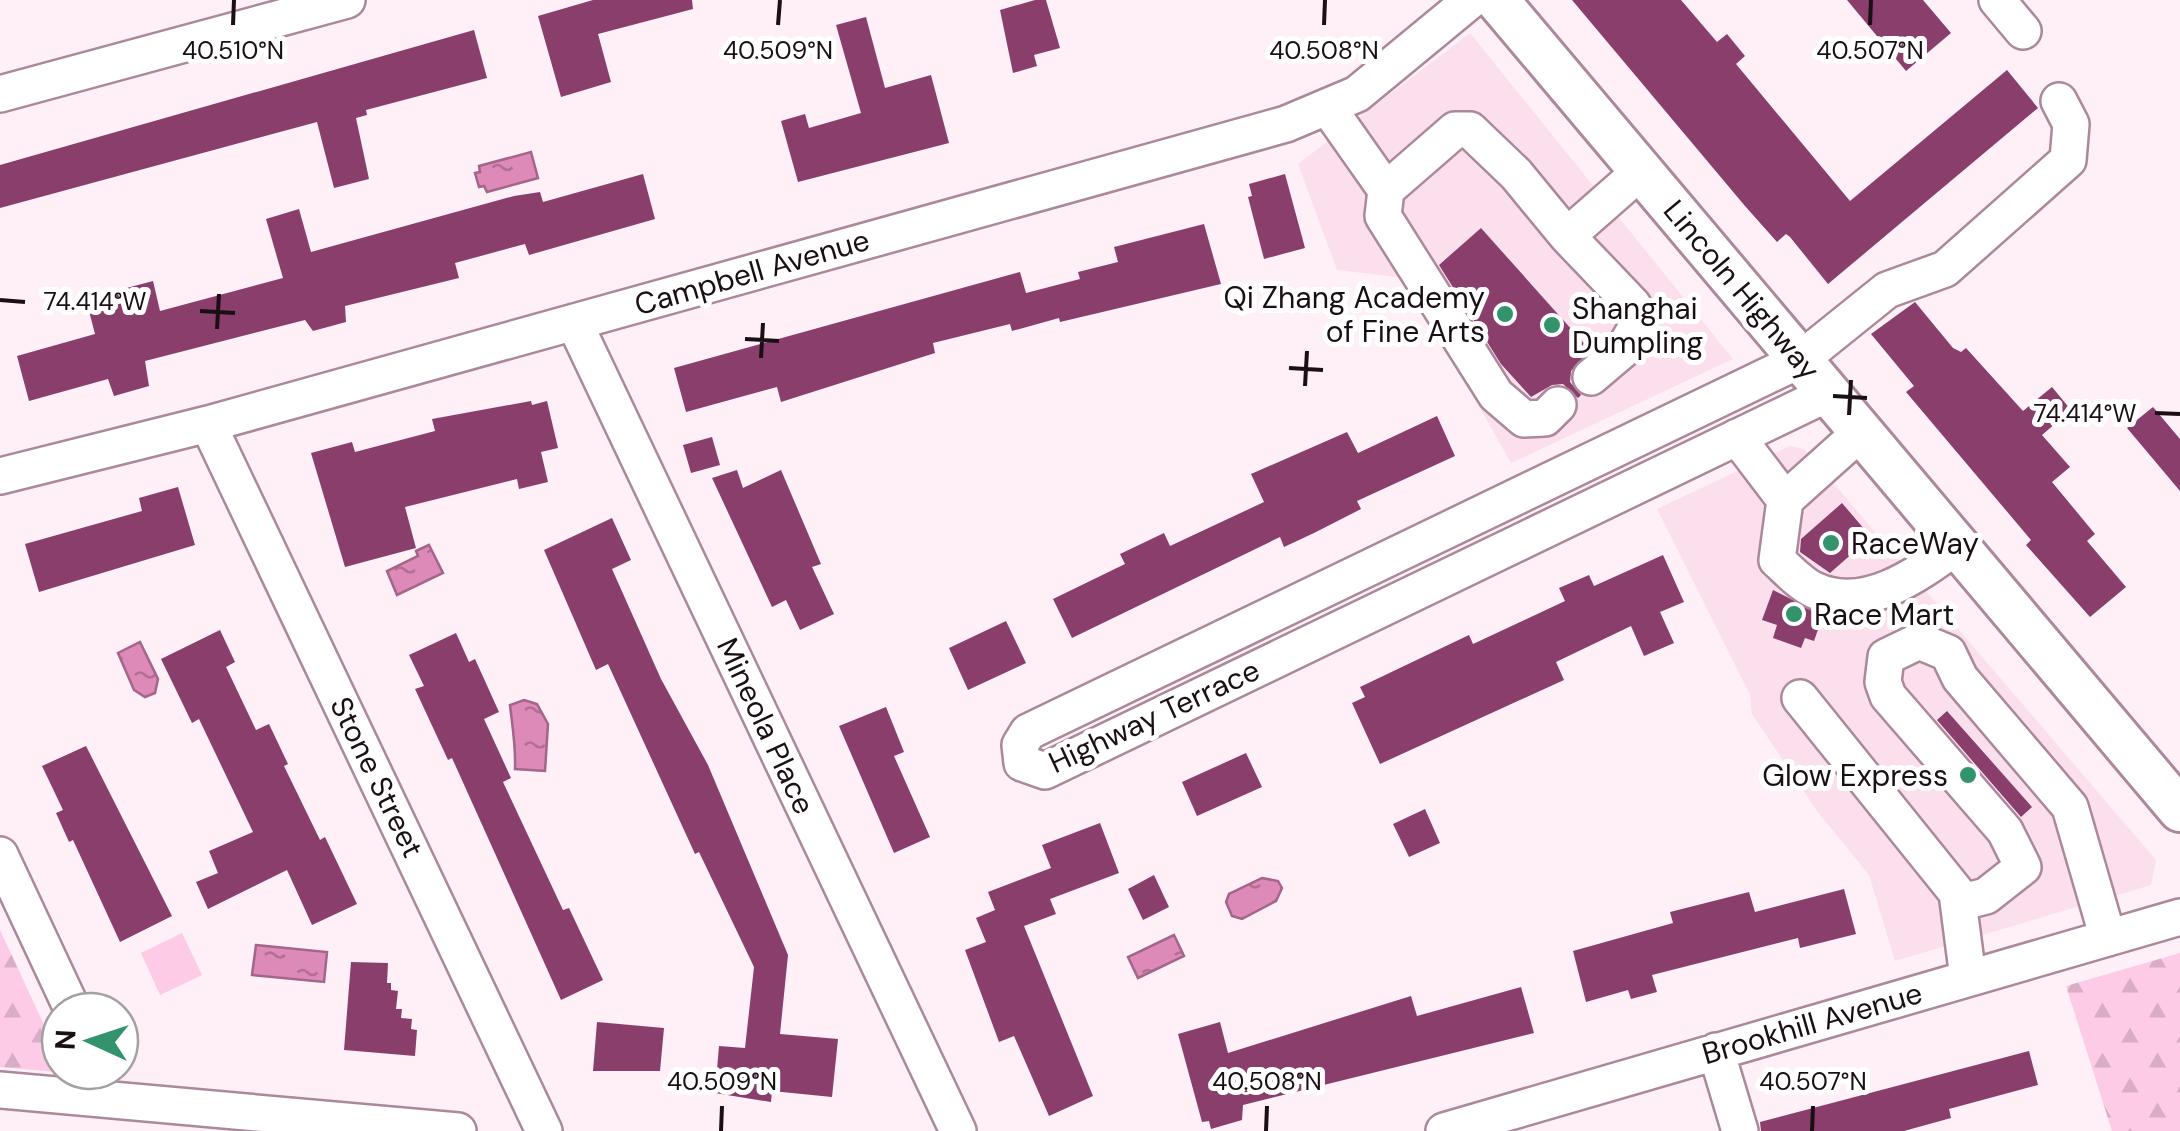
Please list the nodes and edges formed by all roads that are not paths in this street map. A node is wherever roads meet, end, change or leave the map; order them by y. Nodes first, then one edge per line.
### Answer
1 (347, 0) edge
2 (1471, 0) edge
3 (1497, 0) edge
4 (1998, 0) edge
5 (2023, 31) dead end
6 (0, 94) edge
7 (2059, 101) dead end
8 (1329, 109) junction
9 (1642, 172) junction
10 (1386, 190) junction
11 (1567, 236) junction
12 (574, 322) junction
13 (1800, 360) junction
14 (1592, 376) dead end
15 (1829, 393) junction
16 (1558, 405) dead end
17 (208, 424) junction
18 (1861, 432) junction
19 (1737, 438) junction
20 (0, 476) edge
21 (1785, 500) junction
22 (1957, 546) junction
23 (1398, 554) junction
24 (1418, 592) junction
25 (1800, 698) dead end
26 (2180, 810) edge
27 (0, 855) edge
28 (1959, 903) junction
29 (2180, 917) edge
30 (2108, 938) junction
31 (1968, 978) junction
32 (64, 991) edge
33 (1716, 1051) junction
34 (40, 1088) edge
35 (140, 1089) edge
36 (0, 1090) edge
37 (458, 1131) edge
38 (544, 1131) edge
39 (958, 1131) edge
40 (1444, 1131) edge
41 (1740, 1131) edge

1 - 6 street
2 - 8 street, Campbell Avenue
3 - 9 main road, Lincoln Highway
4 - 5 street
7 - 13 street, Highway Terrace
8 - 10 street
8 - 12 street, Campbell Avenue
9 - 11 street
9 - 13 main road, Lincoln Highway
10 - 11 street
10 - 16 street
11 - 14 street
12 - 17 street, Campbell Avenue
12 - 39 street, Mineola Place
13 - 15 main road, Lincoln Highway
13 - 23 street, Highway Terrace
15 - 18 main road, Lincoln Highway
15 - 19 street, Highway Terrace
17 - 20 street, Campbell Avenue
17 - 38 street, Stone Street
18 - 21 street
18 - 22 main road, Lincoln Highway
19 - 21 street
19 - 24 street, Highway Terrace
21 - 22 street
22 - 26 main road, Lincoln Highway
23 - 24 street
23 - 24 street, Highway Terrace
25 - 28 street
27 - 32 street
28 - 30 street
28 - 31 street
29 - 30 street, Brookhill Avenue
30 - 31 street, Brookhill Avenue
31 - 33 street, Brookhill Avenue
33 - 40 street, Brookhill Avenue
33 - 41 street
34 - 36 street
35 - 37 street

